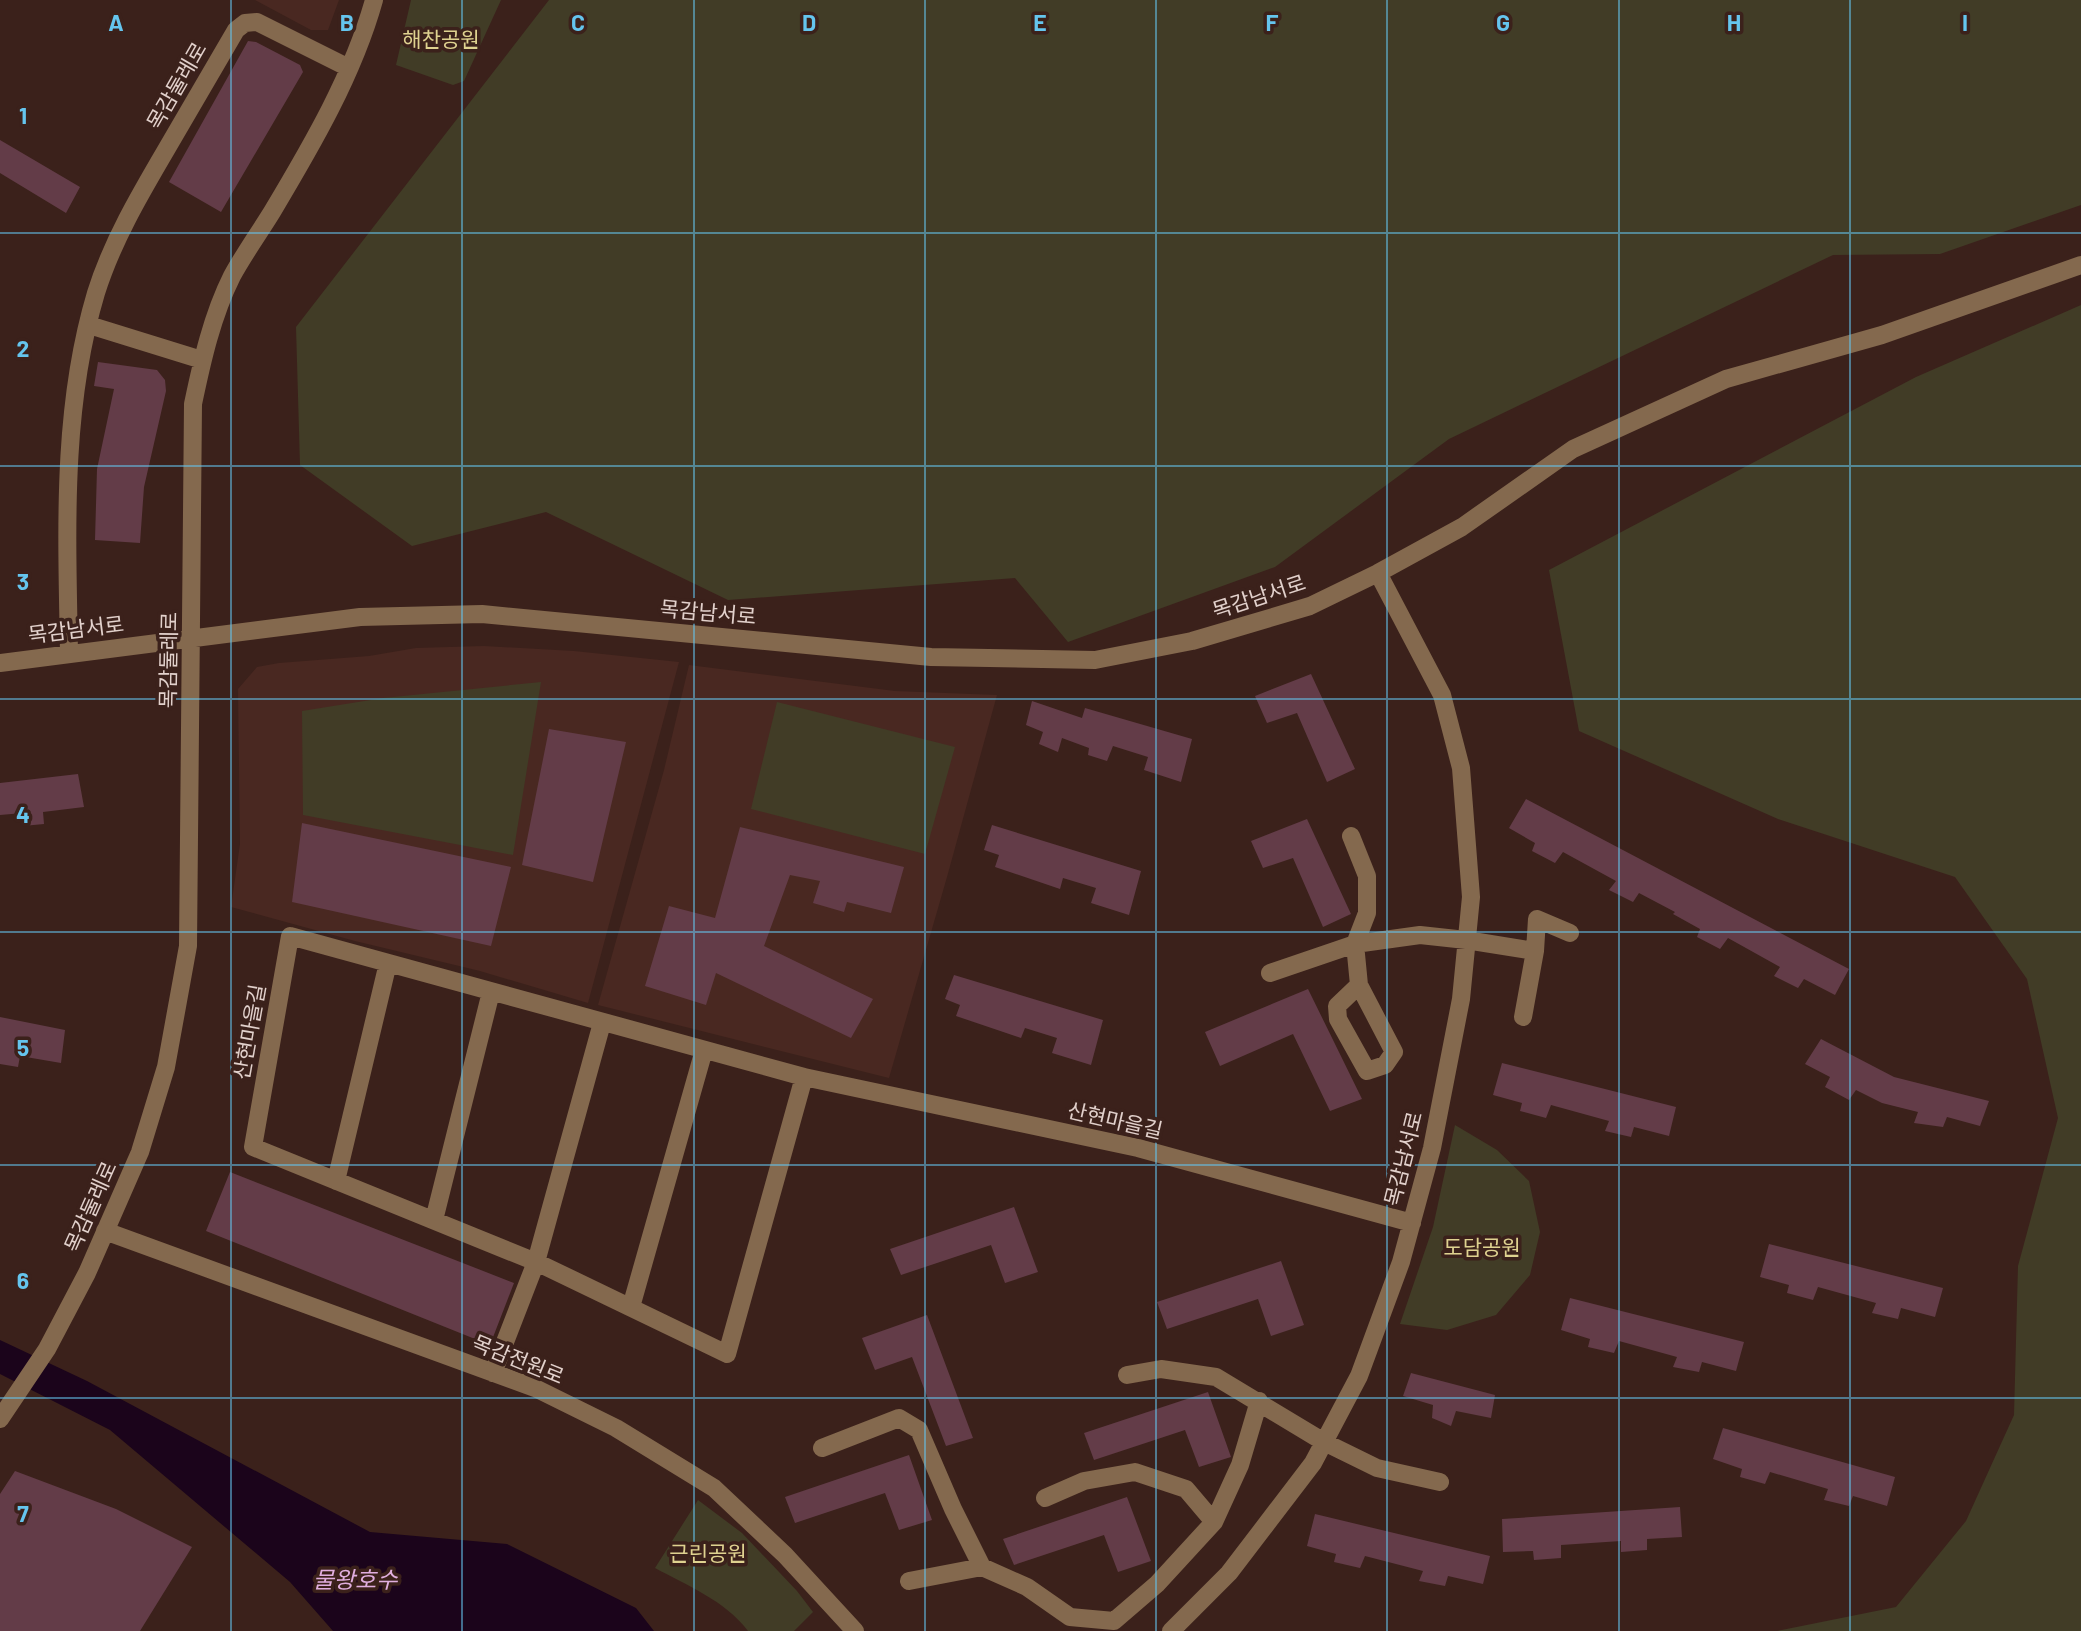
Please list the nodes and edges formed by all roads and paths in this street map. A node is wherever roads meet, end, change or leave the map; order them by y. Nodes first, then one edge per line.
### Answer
1 (374, 0) edge
2 (349, 68) junction
3 (2081, 265) edge
4 (89, 326) junction
5 (202, 360) junction
6 (1378, 573) junction
7 (192, 639) junction
8 (69, 653) junction
9 (0, 663) edge
10 (1350, 836) dead end
11 (1570, 933) dead end
12 (1466, 940) junction
13 (1355, 944) junction
14 (1535, 951) junction
15 (388, 963) junction
16 (1270, 973) dead end
17 (1359, 985) dead end
18 (491, 992) junction
19 (1523, 1017) dead end
20 (602, 1023) junction
21 (704, 1050) junction
22 (804, 1077) junction
23 (337, 1181) junction
24 (434, 1220) junction
25 (1412, 1223) junction
26 (105, 1231) junction
27 (537, 1262) junction
28 (631, 1307) junction
29 (494, 1373) junction
30 (1127, 1375) dead end
31 (1259, 1401) junction
32 (0, 1419) edge
33 (1324, 1442) junction
34 (822, 1448) dead end
35 (1440, 1482) dead end
36 (1045, 1498) dead end
37 (1214, 1522) junction
38 (982, 1567) junction
39 (909, 1581) dead end
40 (855, 1631) edge
41 (1171, 1631) edge

1 - 2 street, 목감둘레로
2 - 4 street, 목감둘레로
2 - 5 street, 목감둘레로
3 - 6 street
4 - 5 street
4 - 8 street, 목감둘레로
5 - 7 street, 목감둘레로
6 - 7 street, 목감남서로
6 - 12 street, 목감남서로
7 - 8 street, 목감남서로
7 - 26 street, 목감둘레로
8 - 9 street, 목감남서로
10 - 13 street
11 - 14 street
12 - 13 street
12 - 14 street
12 - 25 street, 목감남서로
13 - 16 street
13 - 17 street
14 - 19 street
15 - 18 street, 산현마을길
15 - 23 street
15 - 23 street, 산현마을길
18 - 20 street, 산현마을길
18 - 24 street
20 - 21 street, 산현마을길
20 - 27 street
21 - 22 street, 산현마을길
21 - 28 street
22 - 25 street, 산현마을길
22 - 28 street, 산현마을길
23 - 24 street, 산현마을길
24 - 27 street, 산현마을길
25 - 33 street, 목감남서로
26 - 29 street, 목감전원로
26 - 32 street, 목감둘레로
27 - 28 street, 산현마을길
27 - 29 street
29 - 40 street, 목감전원로
30 - 31 street
31 - 33 street
31 - 37 street
33 - 35 street
33 - 41 street, 목감남서로
34 - 38 street
36 - 37 street
37 - 38 street
38 - 39 street

